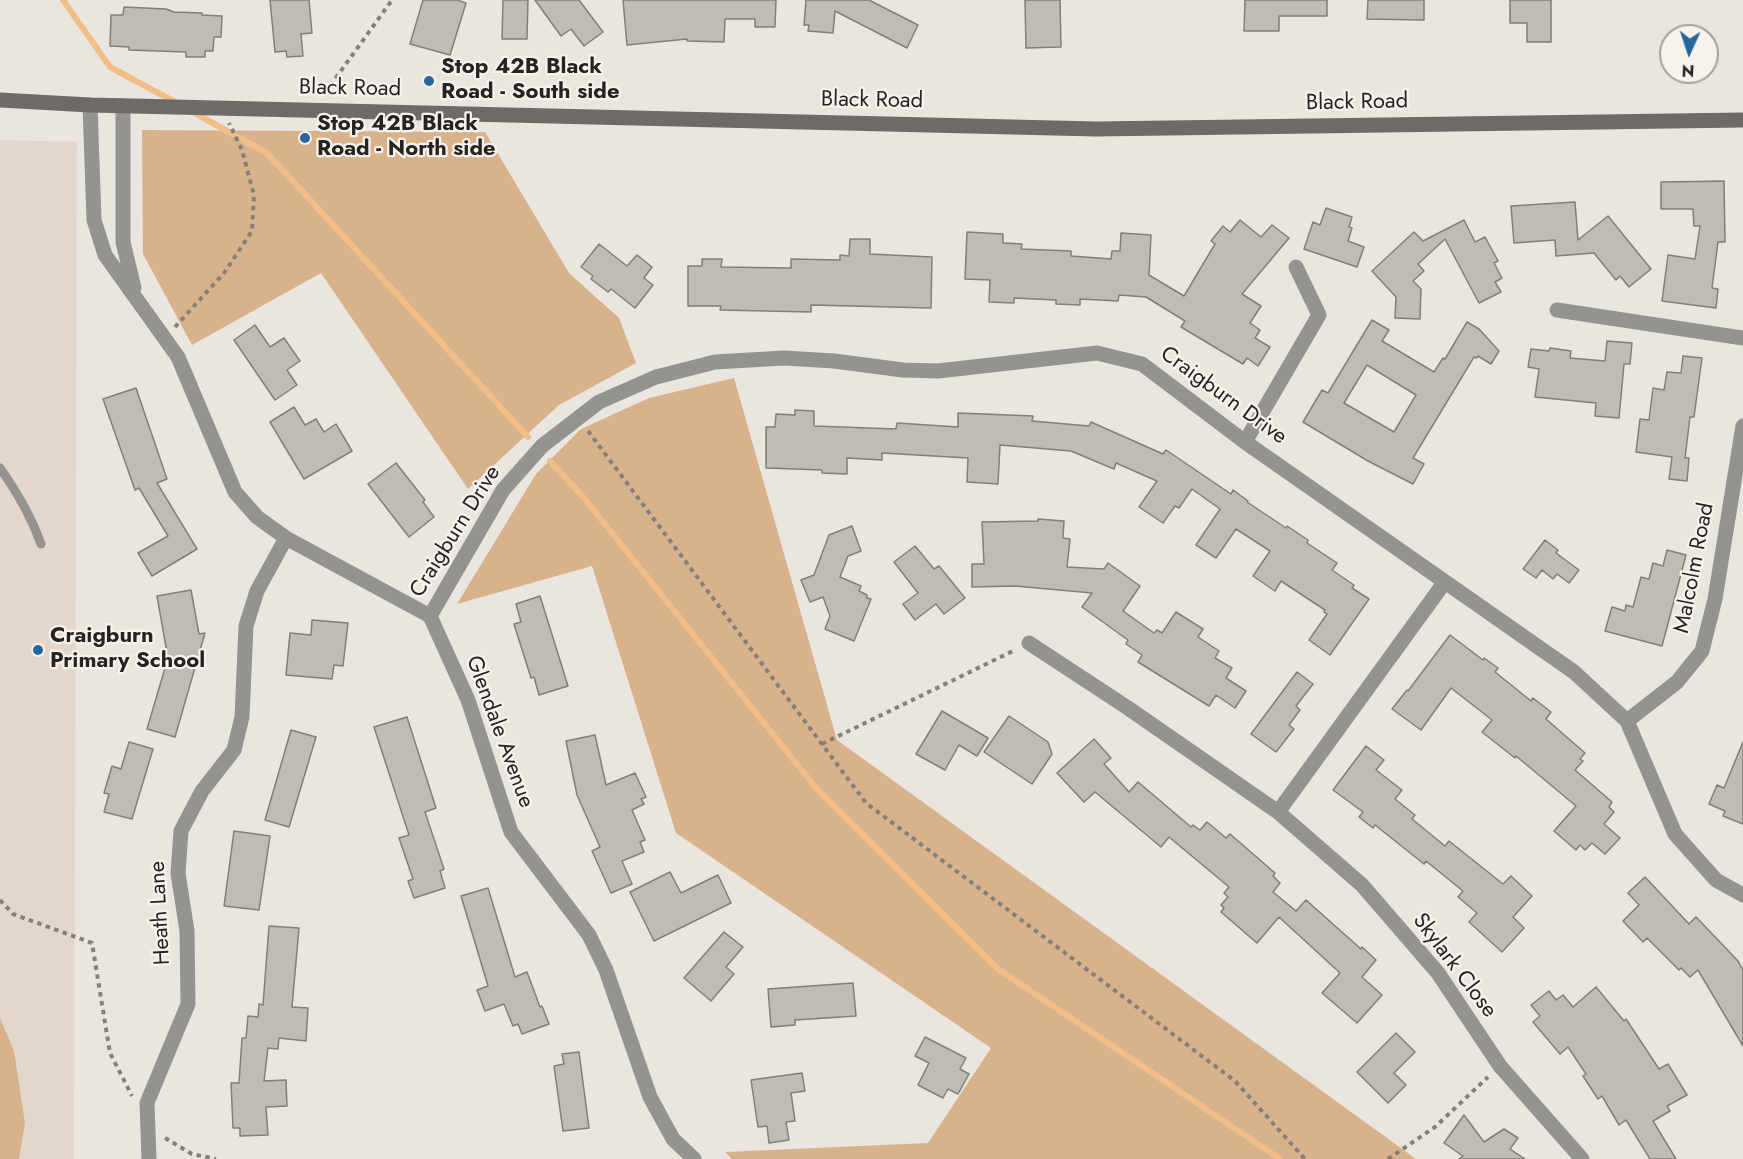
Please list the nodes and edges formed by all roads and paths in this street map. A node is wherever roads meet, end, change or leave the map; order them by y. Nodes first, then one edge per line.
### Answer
1 (392, 0) edge
2 (0, 100) edge
3 (90, 105) junction
4 (123, 106) junction
5 (312, 111) junction
6 (1743, 120) edge
7 (228, 121) dead end
8 (1296, 267) dead end
9 (136, 297) junction
10 (1557, 310) dead end
11 (1743, 338) edge
12 (165, 339) junction
13 (578, 418) junction
14 (1743, 426) edge
15 (1245, 442) junction
16 (0, 468) edge
17 (286, 538) junction
18 (41, 544) dead end
19 (1444, 583) junction
20 (430, 616) junction
21 (1029, 644) joint
22 (1627, 721) junction
23 (822, 744) junction
24 (1278, 812) junction
25 (1743, 896) edge
26 (0, 900) edge
27 (1500, 1066) junction
28 (148, 1128) junction
29 (149, 1159) edge
30 (216, 1159) edge
31 (694, 1159) edge
32 (1305, 1159) edge
33 (1388, 1159) edge
34 (1582, 1159) edge

1 - 5 path
2 - 3 main road, Black Road
3 - 4 main road, Black Road
3 - 9 street
4 - 5 main road, Black Road
4 - 9 street
5 - 6 main road, Black Road
7 - 12 path
8 - 15 street
9 - 12 street
10 - 11 street
12 - 17 street
13 - 15 street, Craigburn Drive
13 - 20 street, Craigburn Drive
13 - 23 path
14 - 22 street, Malcolm Road
15 - 19 street, Craigburn Drive
16 - 18 lane
17 - 20 street
17 - 28 street, Heath Lane
19 - 22 street, Craigburn Drive
19 - 24 street
20 - 31 street, Glendale Avenue
21 - 23 path
21 - 24 street, Skylark Close
22 - 25 street, Craigburn Drive
23 - 32 path
24 - 27 street, Skylark Close
26 - 28 path
27 - 33 path
27 - 34 street, Skylark Close
28 - 29 street, Heath Lane
28 - 30 path

